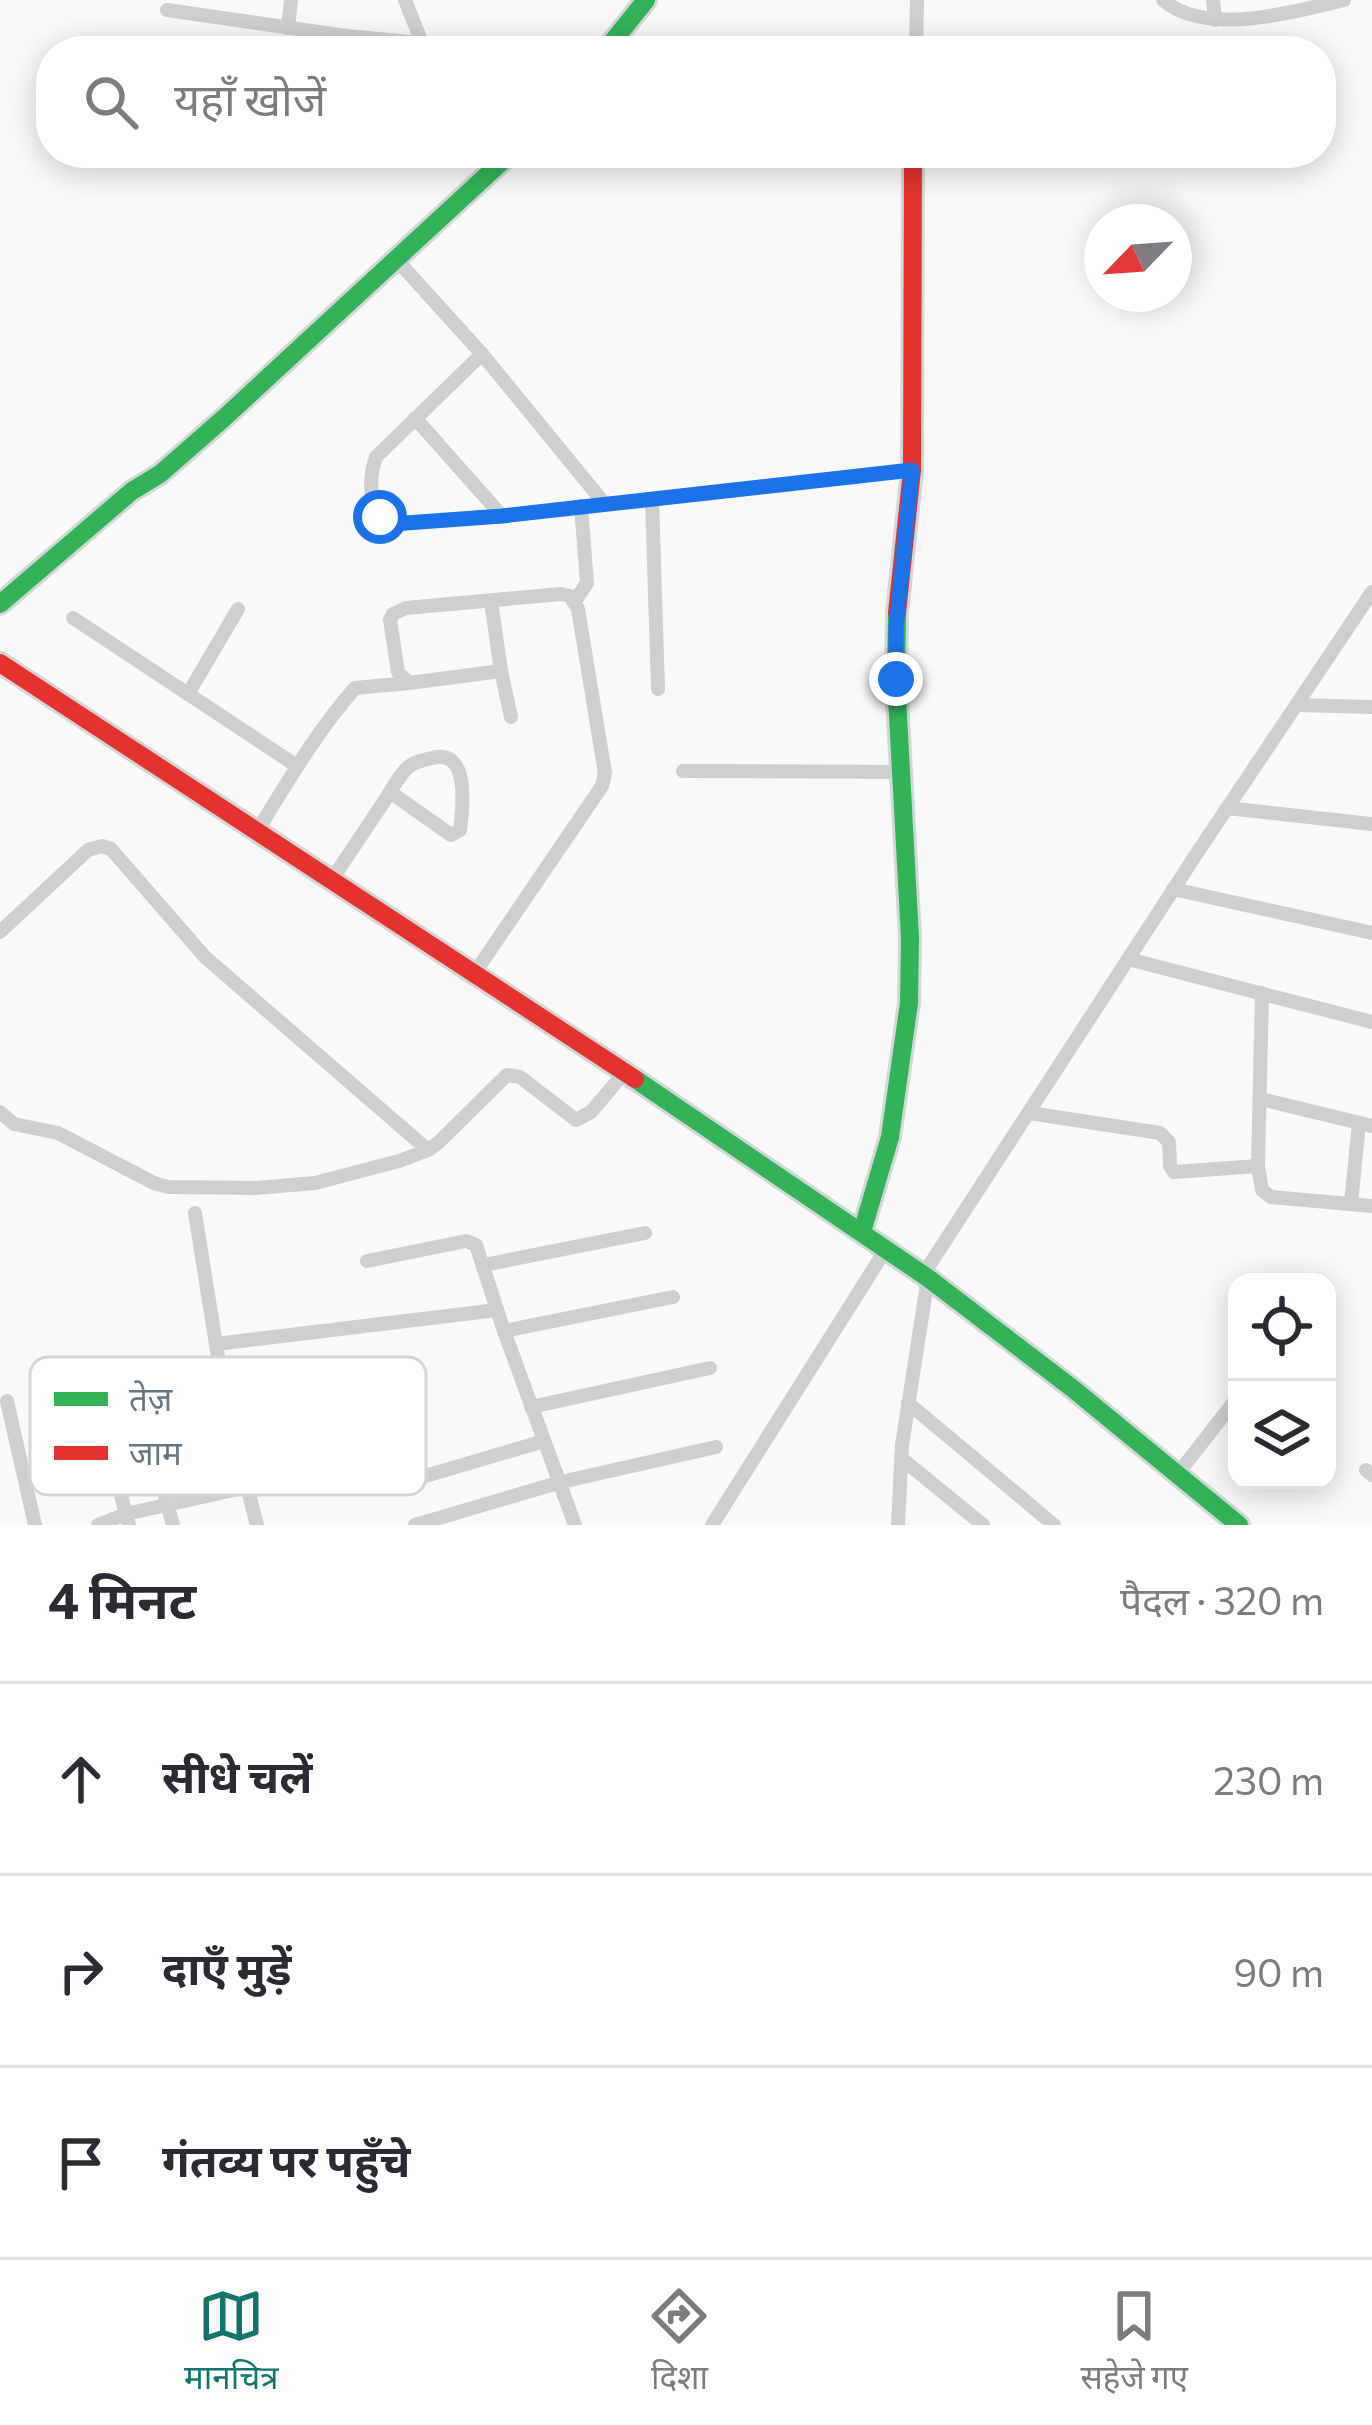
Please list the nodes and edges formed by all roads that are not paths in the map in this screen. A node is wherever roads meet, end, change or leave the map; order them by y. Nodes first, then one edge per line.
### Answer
1 (291, 0) edge
2 (405, 0) edge
3 (646, 0) edge
4 (917, 0) edge
5 (1163, 0) edge
6 (1213, 0) edge
7 (1344, 0) edge
8 (167, 10) dead end
9 (1215, 20) junction
10 (288, 28) junction
11 (346, 36) edge
12 (421, 36) edge
13 (617, 36) edge
14 (916, 36) edge
15 (495, 168) edge
16 (912, 168) edge
17 (396, 260) junction
18 (482, 354) junction
19 (415, 418) junction
20 (912, 470) junction
21 (160, 474) junction
22 (652, 499) junction
23 (604, 503) junction
24 (581, 506) junction
25 (502, 516) junction
26 (1372, 592) edge
27 (491, 601) junction
28 (575, 601) junction
29 (0, 604) edge
30 (238, 609) dead end
31 (74, 618) dead end
32 (0, 626) edge
33 (0, 663) edge
34 (501, 671) junction
35 (409, 683) junction
36 (658, 689) dead end
37 (188, 694) junction
38 (1296, 705) junction
39 (1372, 707) edge
40 (511, 717) dead end
41 (297, 766) junction
42 (683, 771) dead end
43 (901, 772) junction
44 (390, 792) junction
45 (1227, 808) junction
46 (1372, 824) edge
47 (258, 830) junction
48 (332, 879) junction
49 (1173, 889) junction
50 (0, 932) edge
51 (1372, 933) edge
52 (1128, 959) junction
53 (474, 974) junction
54 (1262, 993) junction
55 (1372, 1022) edge
56 (625, 1072) junction
57 (1261, 1099) junction
58 (0, 1112) edge
59 (1029, 1112) junction
60 (1366, 1124) edge
61 (428, 1150) junction
62 (1258, 1166) junction
63 (1352, 1204) junction
64 (1372, 1206) edge
65 (195, 1213) dead end
66 (862, 1232) junction
67 (645, 1233) dead end
68 (886, 1249) junction
69 (368, 1261) dead end
70 (484, 1265) junction
71 (926, 1276) junction
72 (674, 1298) dead end
73 (497, 1310) junction
74 (504, 1331) junction
75 (216, 1344) junction
76 (218, 1357) edge
77 (710, 1368) dead end
78 (7, 1401) dead end
79 (908, 1402) junction
80 (531, 1407) junction
81 (1228, 1410) edge
82 (544, 1441) junction
83 (716, 1447) dead end
84 (902, 1458) junction
85 (1177, 1475) junction
86 (426, 1476) edge
87 (561, 1483) junction
88 (165, 1495) edge
89 (210, 1495) edge
90 (249, 1495) edge
91 (168, 1504) junction
92 (127, 1520) edge
93 (35, 1525) edge
94 (98, 1525) edge
95 (173, 1525) edge
96 (257, 1525) edge
97 (415, 1525) edge
98 (575, 1525) edge
99 (712, 1525) edge
100 (898, 1525) edge
101 (982, 1525) edge
102 (1054, 1525) edge
103 (1239, 1525) edge

1 - 10 street
2 - 12 street
3 - 13 main road
4 - 14 street
5 - 9 street
6 - 9 street
7 - 9 street
8 - 10 street
10 - 11 street
15 - 17 main road
16 - 20 main road
17 - 18 street
17 - 21 main road
18 - 19 street
18 - 23 street
19 - 25 street
19 - 25 street
20 - 22 street
20 - 43 main road
21 - 29 main road
21 - 32 main road
22 - 23 street
22 - 36 street
23 - 24 street
24 - 25 street
24 - 28 street
26 - 38 street
27 - 28 street
27 - 34 street
27 - 35 street
28 - 53 street
30 - 37 street
31 - 37 street
33 - 47 main road
34 - 35 street
34 - 40 street
35 - 41 street
37 - 41 street
38 - 39 street
38 - 45 street
41 - 47 street
42 - 43 street
43 - 66 main road
44 - 44 street
44 - 48 street
45 - 46 street
45 - 49 street
47 - 48 main road
48 - 53 main road
49 - 51 street
49 - 52 street
50 - 61 street
52 - 54 street
52 - 59 street
53 - 56 main road
54 - 55 street
54 - 57 street
56 - 61 street
56 - 66 main road
57 - 60 street
57 - 62 street
58 - 61 street
59 - 62 street
59 - 71 street
60 - 63 street
62 - 63 street
63 - 64 street
65 - 75 street
66 - 68 main road
67 - 70 street
68 - 71 main road
68 - 99 street
69 - 70 street
70 - 73 street
71 - 79 street
71 - 85 main road
72 - 74 street
73 - 74 street
73 - 75 street
74 - 80 street
75 - 76 street
77 - 80 street
78 - 93 street
79 - 84 street
79 - 102 street
80 - 82 street
81 - 85 street
82 - 86 street
82 - 87 street
83 - 87 street
84 - 100 street
84 - 101 street
85 - 103 main road
87 - 97 street
87 - 98 street
88 - 91 street
89 - 91 street
90 - 96 street
91 - 92 street
91 - 95 street
92 - 94 street

